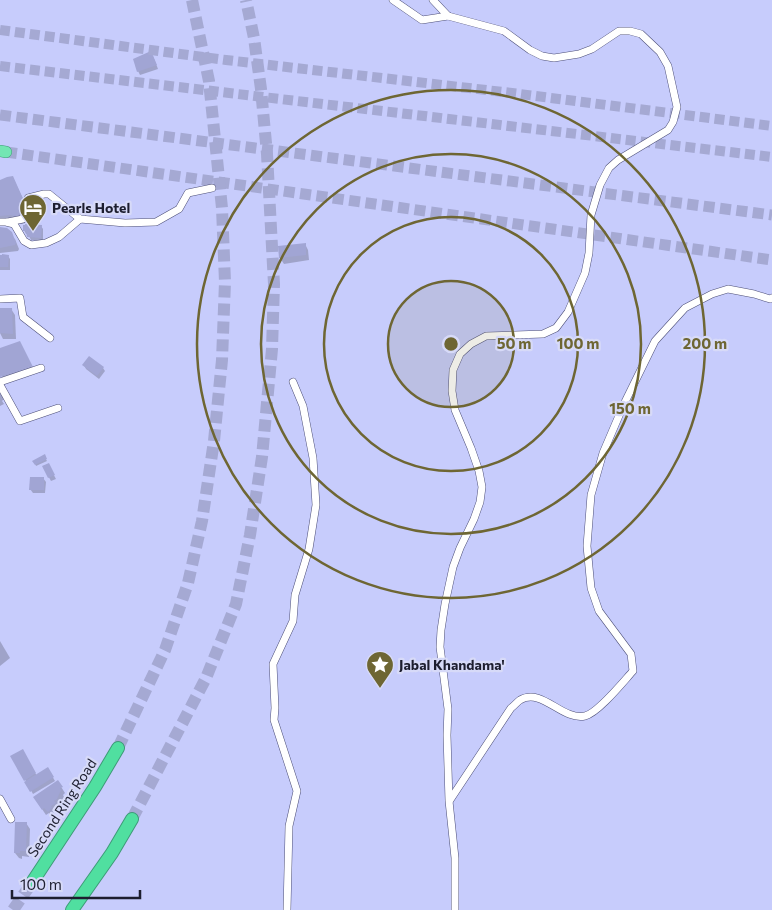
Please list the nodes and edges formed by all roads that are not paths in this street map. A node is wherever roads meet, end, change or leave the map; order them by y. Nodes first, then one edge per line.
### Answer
1 (393, 0) edge
2 (433, 0) edge
3 (448, 16) junction
4 (212, 188) tunnel mouth
5 (80, 219) junction
6 (3, 222) edge
7 (772, 298) edge
8 (0, 299) edge
9 (50, 338) dead end
10 (41, 368) dead end
11 (293, 382) dead end
12 (0, 384) edge
13 (58, 408) dead end
14 (118, 748) tunnel mouth
15 (0, 799) edge
16 (449, 801) junction
17 (10, 819) dead end
18 (132, 819) tunnel mouth
19 (31, 884) tunnel mouth
20 (72, 910) edge
21 (287, 910) edge
22 (455, 910) edge

1 - 3 street
2 - 3 street
3 - 16 street
4 - 5 street
5 - 6 street
5 - 6 street
7 - 16 street
8 - 9 street
10 - 12 street
11 - 21 street
12 - 13 street
14 - 19 highway, Second Ring Road
15 - 17 street
16 - 22 street
18 - 20 highway

